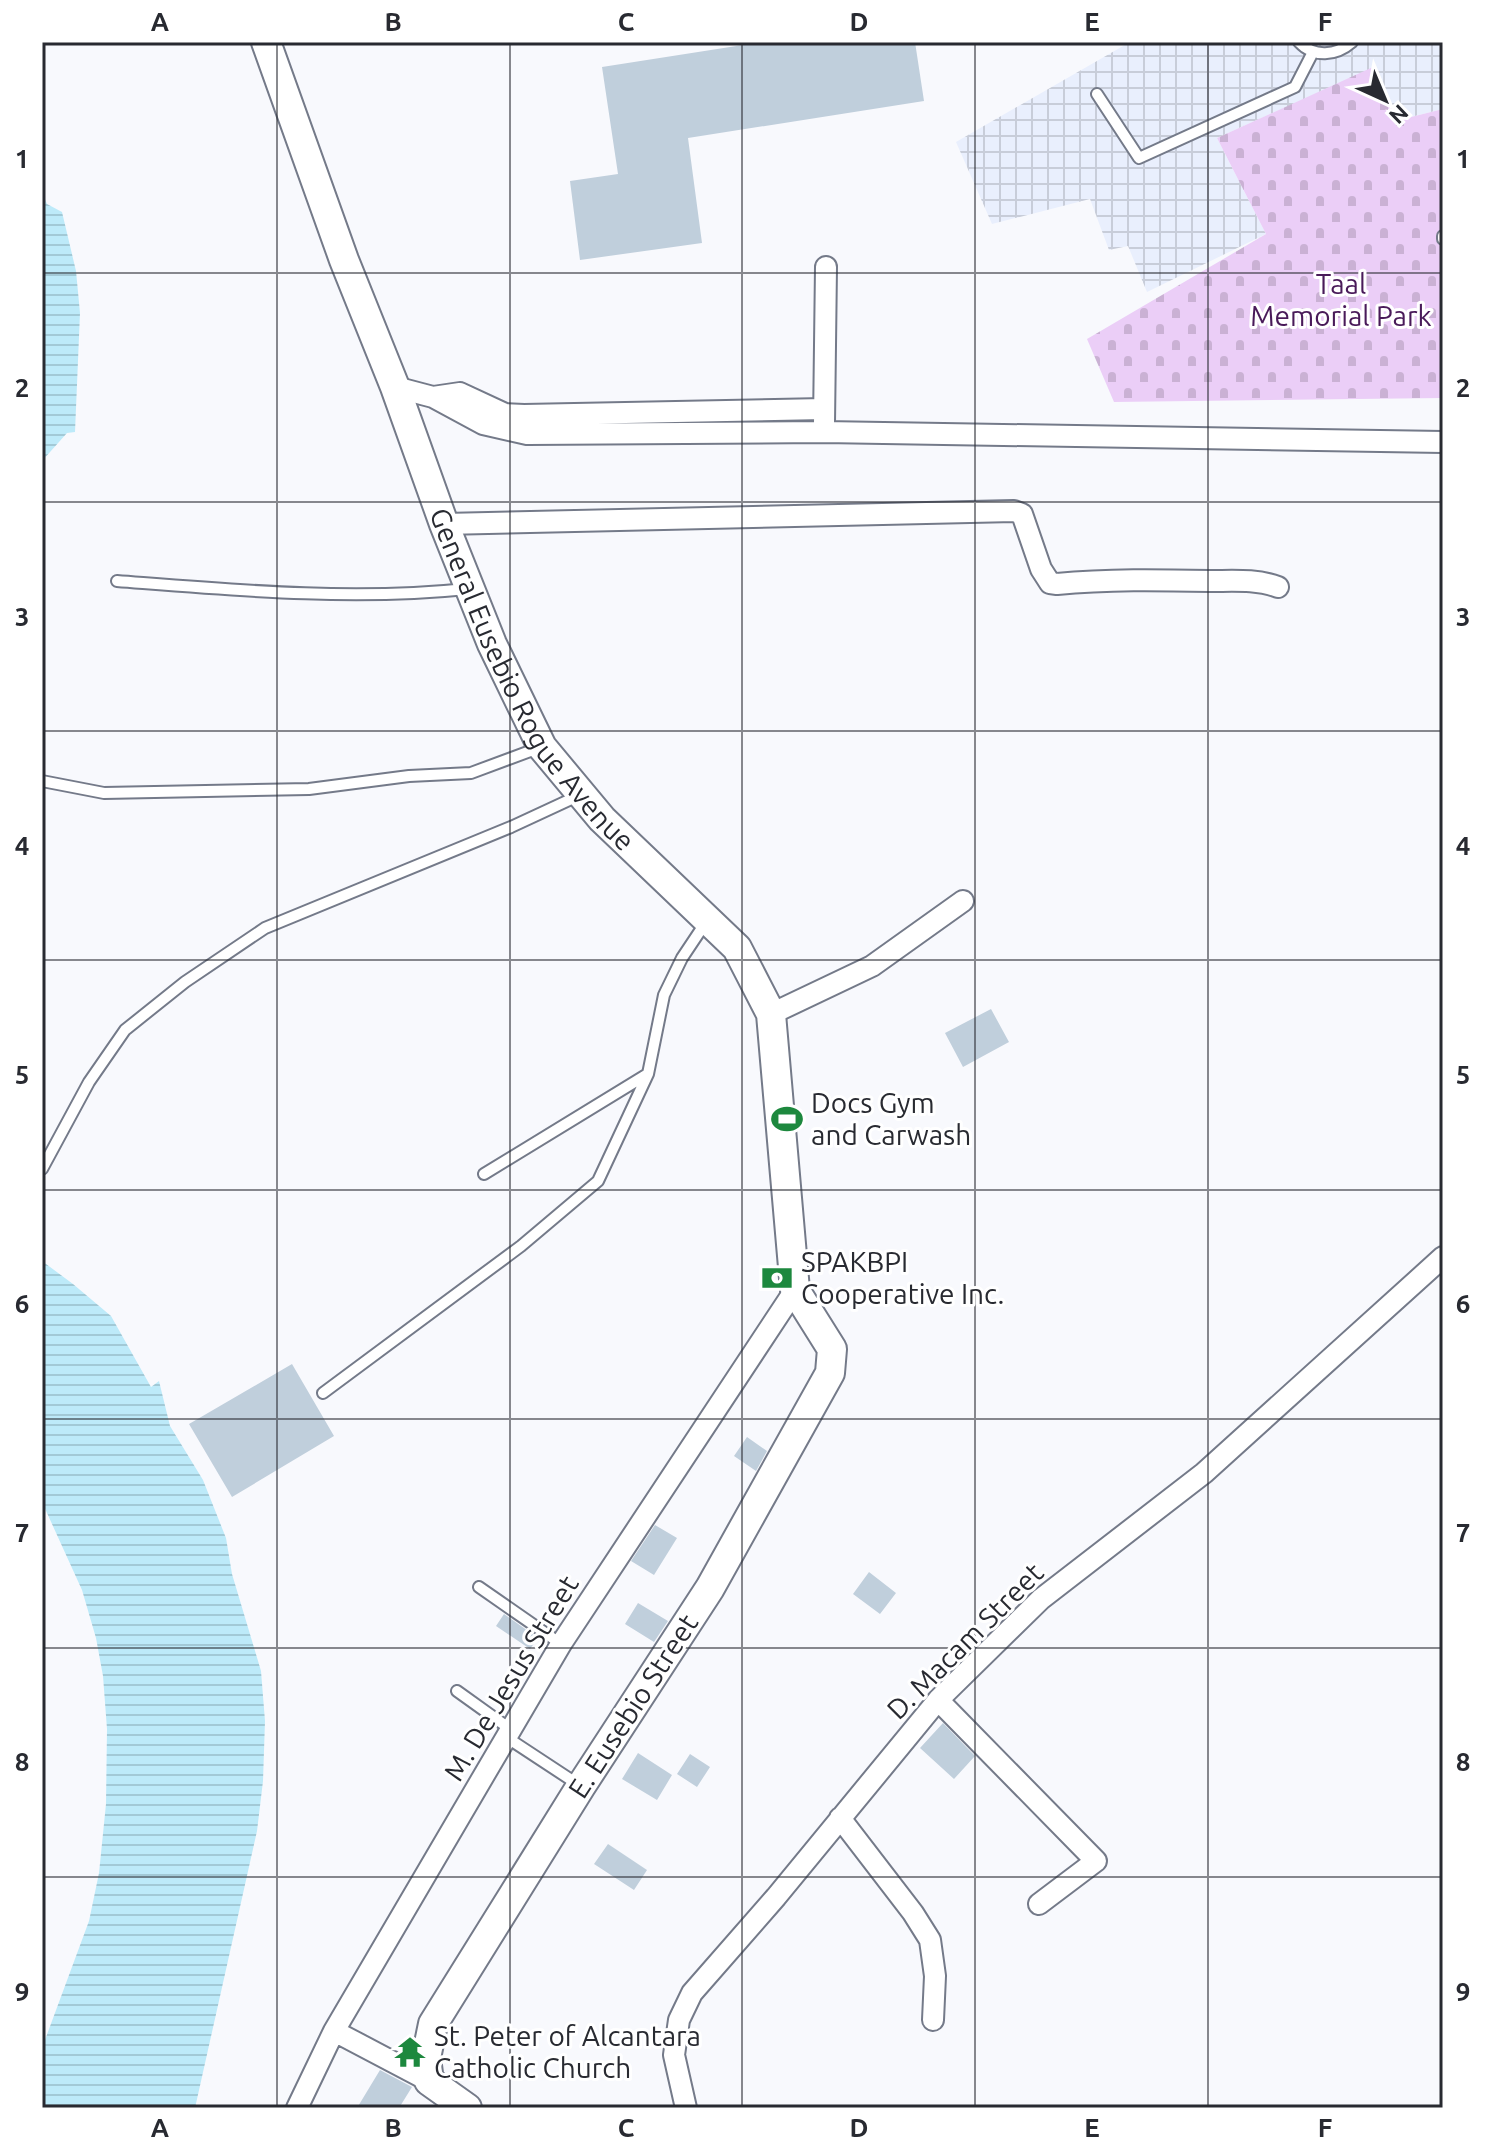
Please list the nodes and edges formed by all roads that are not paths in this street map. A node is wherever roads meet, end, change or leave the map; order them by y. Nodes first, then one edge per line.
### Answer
1 (266, 42) edge
2 (1299, 42) edge
3 (1352, 42) edge
4 (1313, 52) junction
5 (1097, 94) dead end
6 (826, 267) dead end
7 (395, 387) junction
8 (433, 397) junction
9 (824, 409) junction
10 (824, 432) junction
11 (1443, 442) edge
12 (444, 524) junction
13 (117, 581) dead end
14 (1278, 587) dead end
15 (470, 589) junction
16 (542, 747) junction
17 (42, 781) edge
18 (580, 795) junction
19 (963, 901) dead end
20 (707, 920) junction
21 (771, 1014) junction
22 (648, 1074) junction
23 (42, 1169) edge
24 (484, 1174) dead end
25 (1443, 1257) edge
26 (795, 1290) junction
27 (323, 1393) dead end
28 (479, 1587) dead end
29 (561, 1644) junction
30 (457, 1691) dead end
31 (938, 1700) junction
32 (508, 1733) junction
33 (581, 1786) junction
34 (840, 1818) junction
35 (1039, 1904) dead end
36 (933, 2020) dead end
37 (334, 2031) junction
38 (429, 2081) junction
39 (297, 2108) edge
40 (467, 2108) edge
41 (686, 2108) edge

1 - 7 main road, General Eusebio Rogue Avenue
2 - 4 lane
3 - 4 lane
4 - 5 lane
6 - 9 street
7 - 8 street
7 - 12 main road, General Eusebio Rogue Avenue
8 - 9 street
8 - 10 street
9 - 10 street
10 - 11 street
12 - 14 street
12 - 15 main road, General Eusebio Rogue Avenue
13 - 15 lane
15 - 16 main road, General Eusebio Rogue Avenue
16 - 17 lane
16 - 18 main road, General Eusebio Rogue Avenue
18 - 20 main road, General Eusebio Rogue Avenue
18 - 23 lane
19 - 21 street
20 - 21 main road, General Eusebio Rogue Avenue
20 - 22 lane
21 - 26 main road, General Eusebio Rogue Avenue
22 - 24 lane
22 - 27 lane
25 - 31 street, D. Macam Street
26 - 29 street, M. De Jesus Street
26 - 33 main road, E. Eusebio Street
28 - 29 lane
29 - 32 street, M. De Jesus Street
30 - 32 lane
31 - 34 street, D. Macam Street
31 - 35 street
32 - 33 lane
32 - 37 street, M. De Jesus Street
33 - 38 main road, E. Eusebio Street
34 - 36 street
34 - 41 street, D. Macam Street
37 - 38 street
37 - 39 street, M. De Jesus Street
38 - 40 main road

